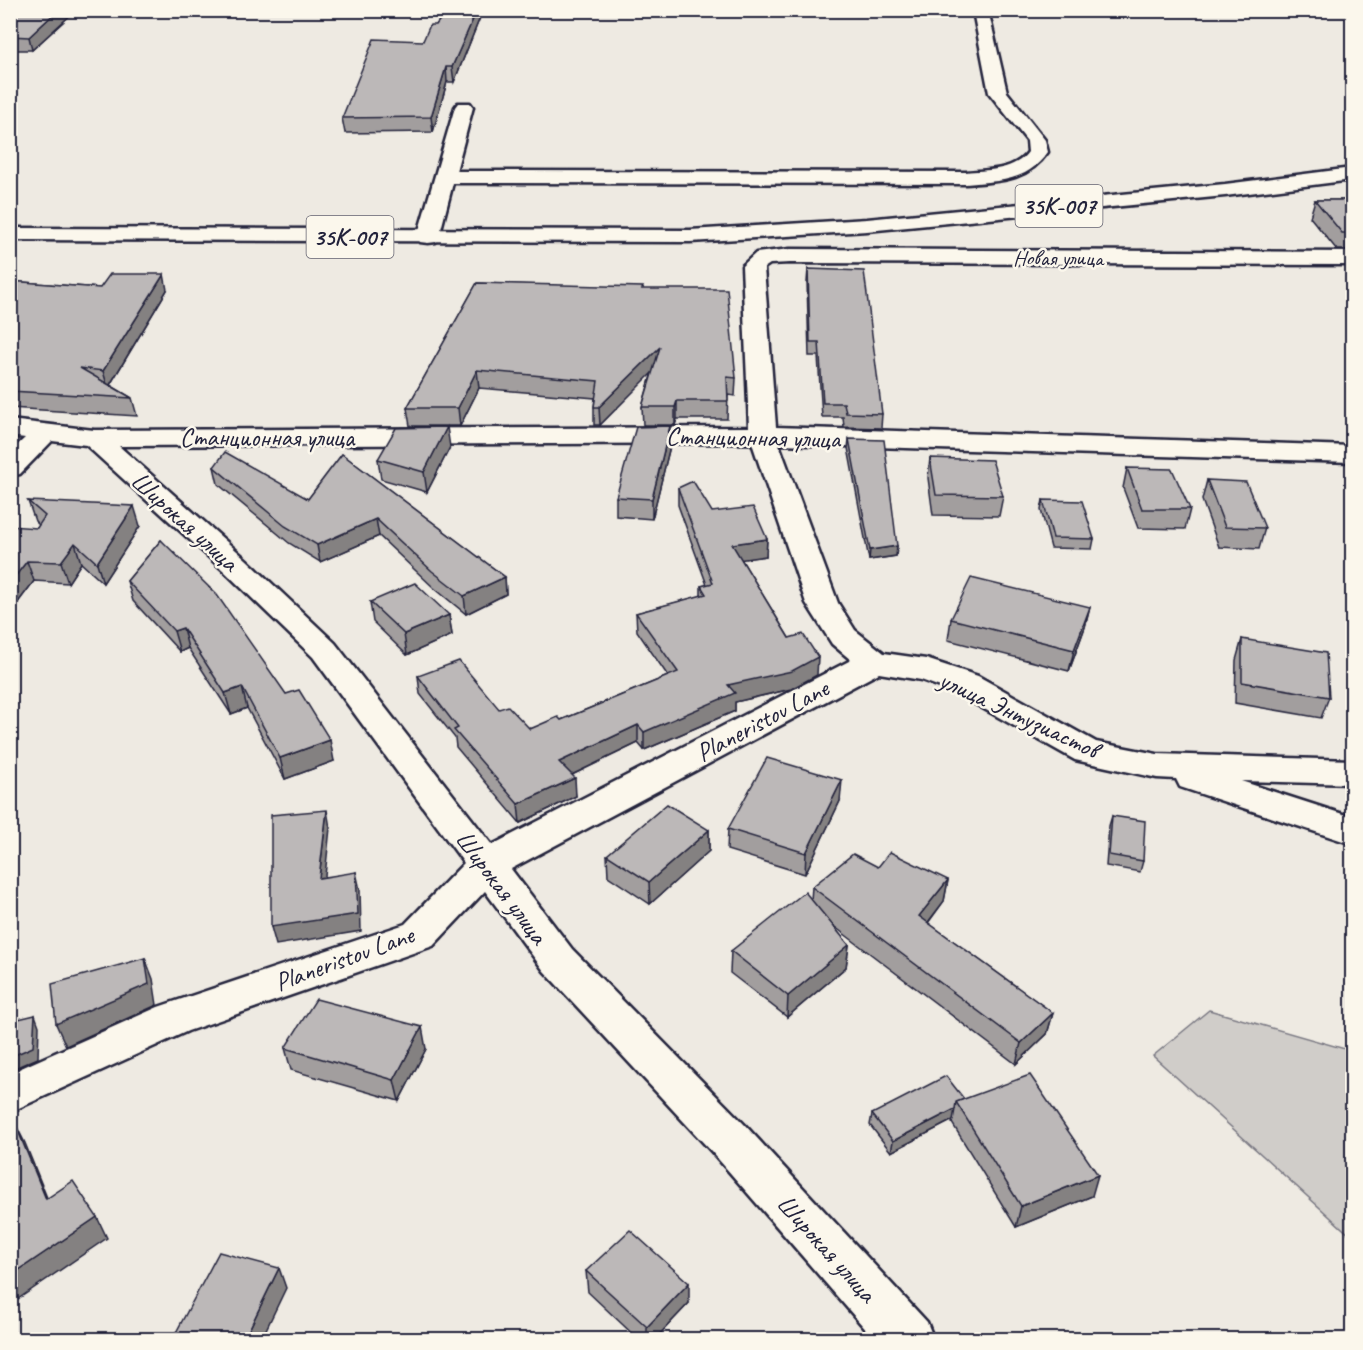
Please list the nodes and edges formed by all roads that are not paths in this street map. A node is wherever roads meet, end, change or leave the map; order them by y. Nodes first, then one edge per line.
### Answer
1 (984, 12) edge
2 (464, 107) dead end
3 (1353, 174) edge
4 (444, 177) junction
5 (10, 234) edge
6 (428, 237) junction
7 (1353, 258) edge
8 (10, 428) edge
9 (45, 433) junction
10 (763, 435) junction
11 (94, 438) junction
12 (1353, 454) edge
13 (10, 468) edge
14 (874, 662) junction
15 (1157, 766) junction
16 (1353, 772) edge
17 (1353, 831) edge
18 (486, 865) junction
19 (10, 1093) edge
20 (909, 1340) edge

1 - 4 street
2 - 4 street
3 - 6 street, 35К-007
4 - 6 street
5 - 6 street, 35К-007
7 - 10 street, Новая улица
8 - 9 street, Станционная улица
9 - 11 street, Станционная улица
9 - 13 street
10 - 11 street, Станционная улица
10 - 12 street, Станционная улица
10 - 14 street
11 - 18 street, Широкая улица
14 - 15 street, улица Энтузиастов
14 - 18 street, Planeristov Lane
15 - 16 street, улица Энтузиастов
15 - 17 street
18 - 19 street, Planeristov Lane
18 - 20 street, Широкая улица

